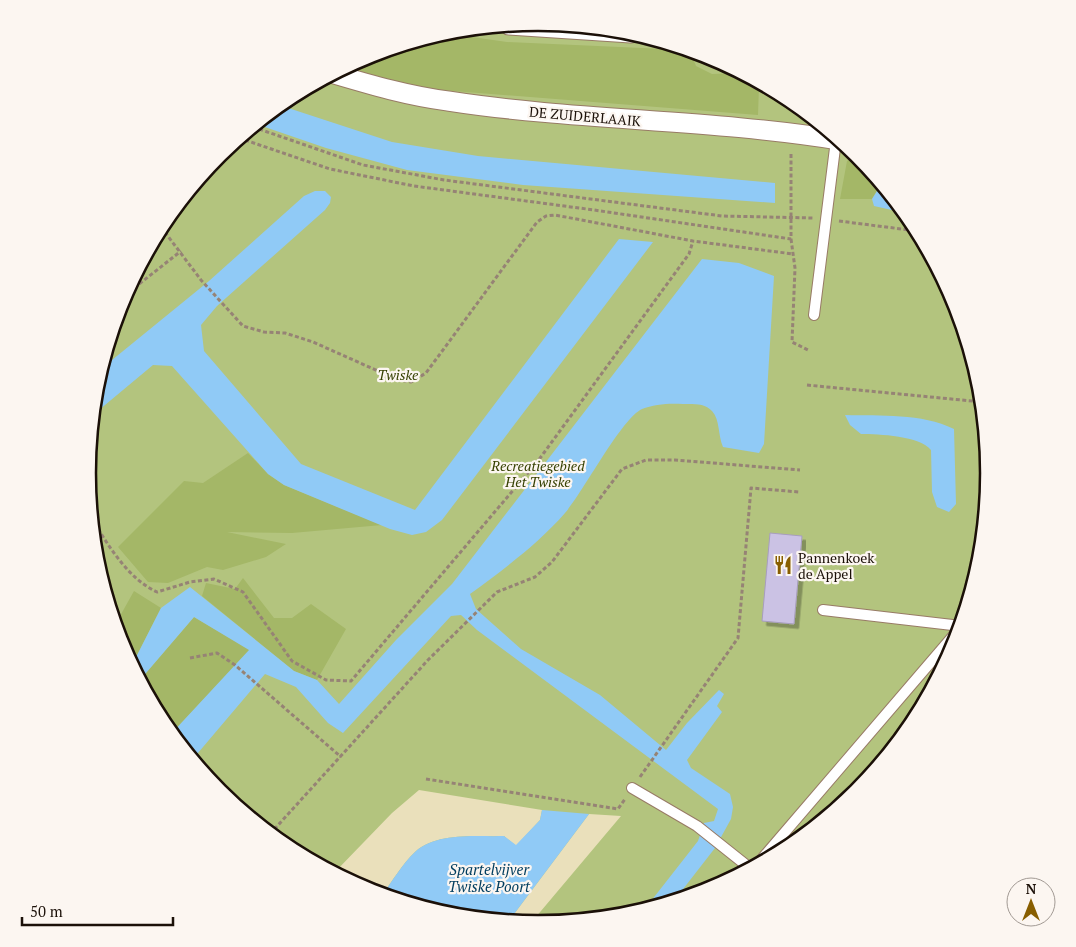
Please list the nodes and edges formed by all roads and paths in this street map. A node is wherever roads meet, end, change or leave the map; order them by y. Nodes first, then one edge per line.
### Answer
1 (343, 77) edge
2 (795, 114) edge
3 (261, 130) edge
4 (792, 134) junction
5 (826, 138) edge
6 (247, 141) edge
7 (836, 147) edge
8 (791, 216) junction
9 (825, 219) junction
10 (907, 230) edge
11 (166, 234) edge
12 (791, 239) junction
13 (692, 241) junction
14 (180, 251) junction
15 (793, 254) junction
16 (138, 285) edge
17 (814, 315) dead end
18 (810, 351) dead end
19 (807, 385) dead end
20 (974, 401) edge
21 (800, 470) dead end
22 (800, 492) dead end
23 (100, 532) edge
24 (823, 610) dead end
25 (953, 626) edge
26 (948, 642) edge
27 (190, 658) dead end
28 (341, 757) junction
29 (645, 768) dead end
30 (426, 779) dead end
31 (632, 788) joint
32 (275, 828) edge
33 (770, 849) edge
34 (746, 864) edge

1 - 4 street, DE ZUIDERLAAIK
2 - 4 path
3 - 8 path
4 - 5 street, DE ZUIDERLAAIK
4 - 8 path
6 - 12 path
7 - 9 lane
8 - 9 path
8 - 12 path
9 - 10 path
9 - 17 lane
11 - 14 path
12 - 15 path
13 - 14 path
13 - 15 path
13 - 23 path
14 - 16 path
15 - 18 path
19 - 20 path
21 - 28 path
22 - 29 path
24 - 25 lane
26 - 33 lane
27 - 28 path
28 - 32 path
30 - 31 path
31 - 34 lane

